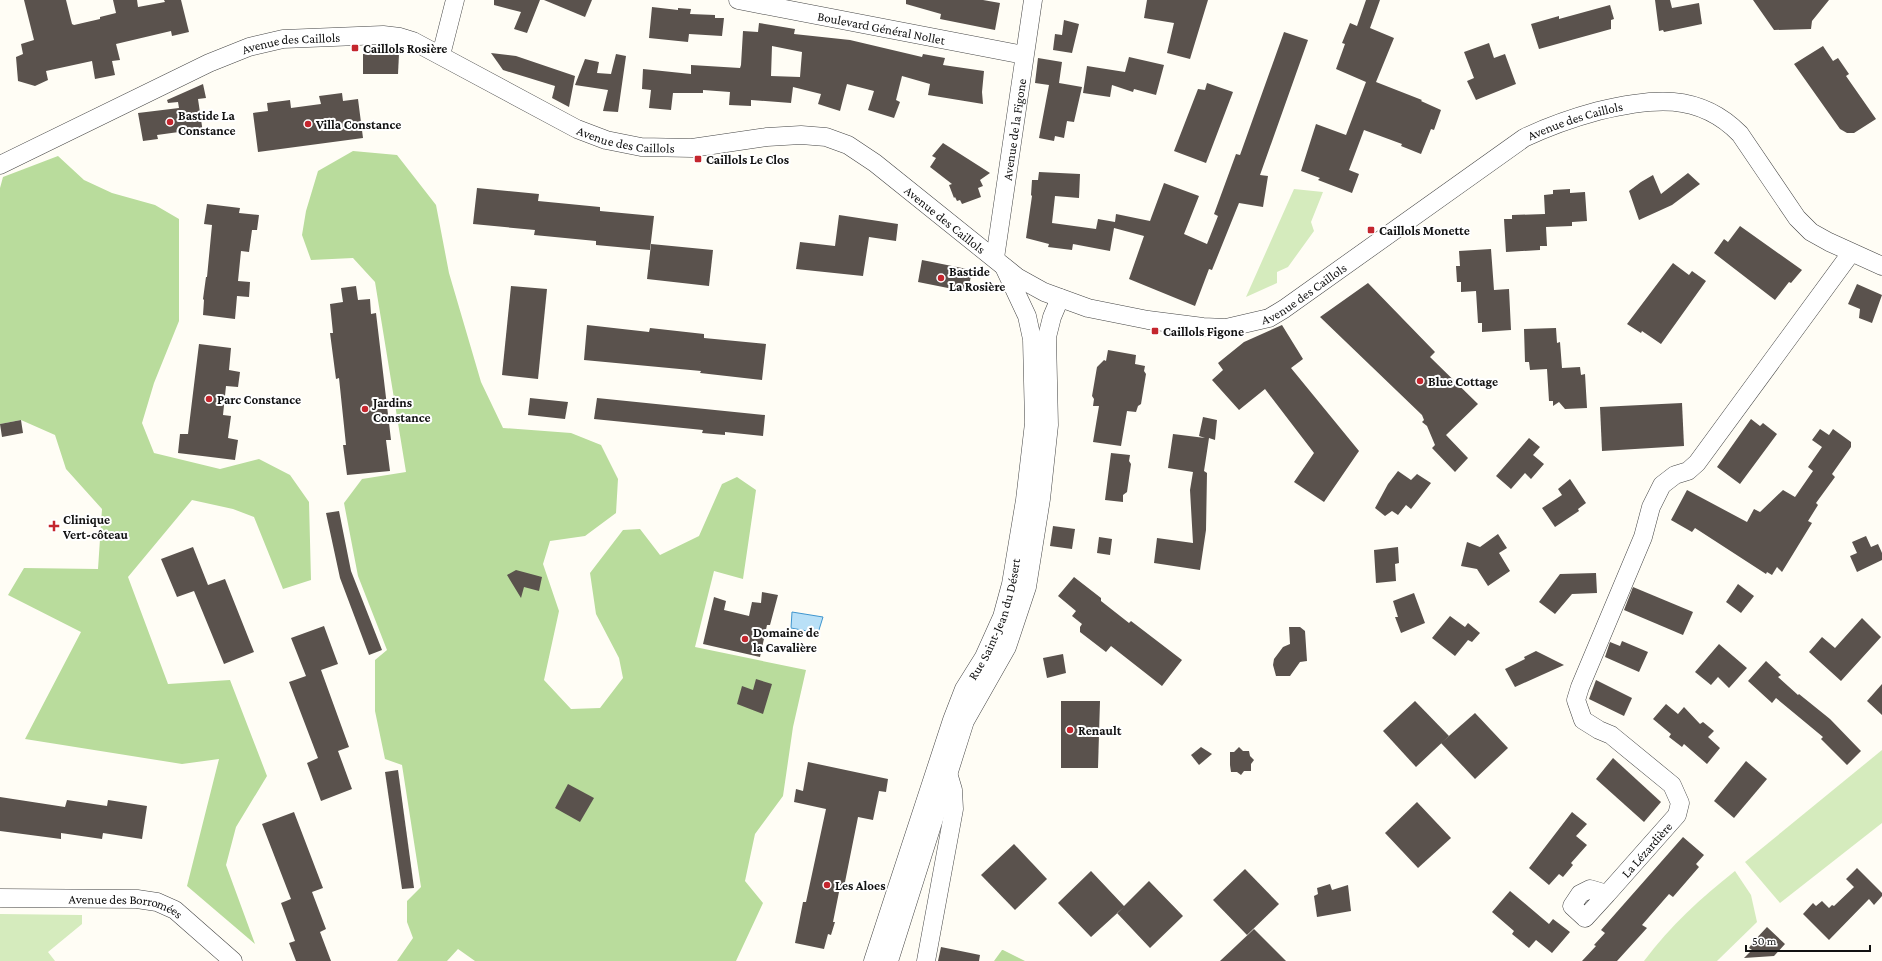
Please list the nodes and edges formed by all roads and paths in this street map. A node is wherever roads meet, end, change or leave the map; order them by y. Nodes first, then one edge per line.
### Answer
1 (455, 0) edge
2 (738, 0) edge
3 (1033, 0) edge
4 (441, 55) junction
5 (1024, 55) junction
6 (0, 165) edge
7 (1851, 253) junction
8 (1000, 262) junction
9 (1882, 266) edge
10 (1060, 298) junction
11 (943, 766) junction
12 (1607, 894) dead end
13 (0, 898) edge
14 (234, 961) edge
15 (874, 961) edge
16 (889, 961) edge
17 (926, 961) edge

1 - 4 street
2 - 5 street, Boulevard Général Nollet
3 - 5 street, Avenue de la Figone
4 - 6 street, Avenue des Caillols
4 - 8 street, Avenue des Caillols
5 - 8 street, Avenue de la Figone
7 - 9 street, Avenue des Caillols
7 - 10 street, Avenue des Caillols
7 - 12 street, La Lézardière
8 - 10 street, Avenue des Caillols
8 - 11 street, Rue Saint-Jean du Désert
10 - 11 street, Rue Saint-Jean du Désert
11 - 15 street, Rue Saint-Jean du Désert
11 - 16 street, Rue Saint-Jean du Désert
11 - 17 street
13 - 14 street, Avenue des Borromées

